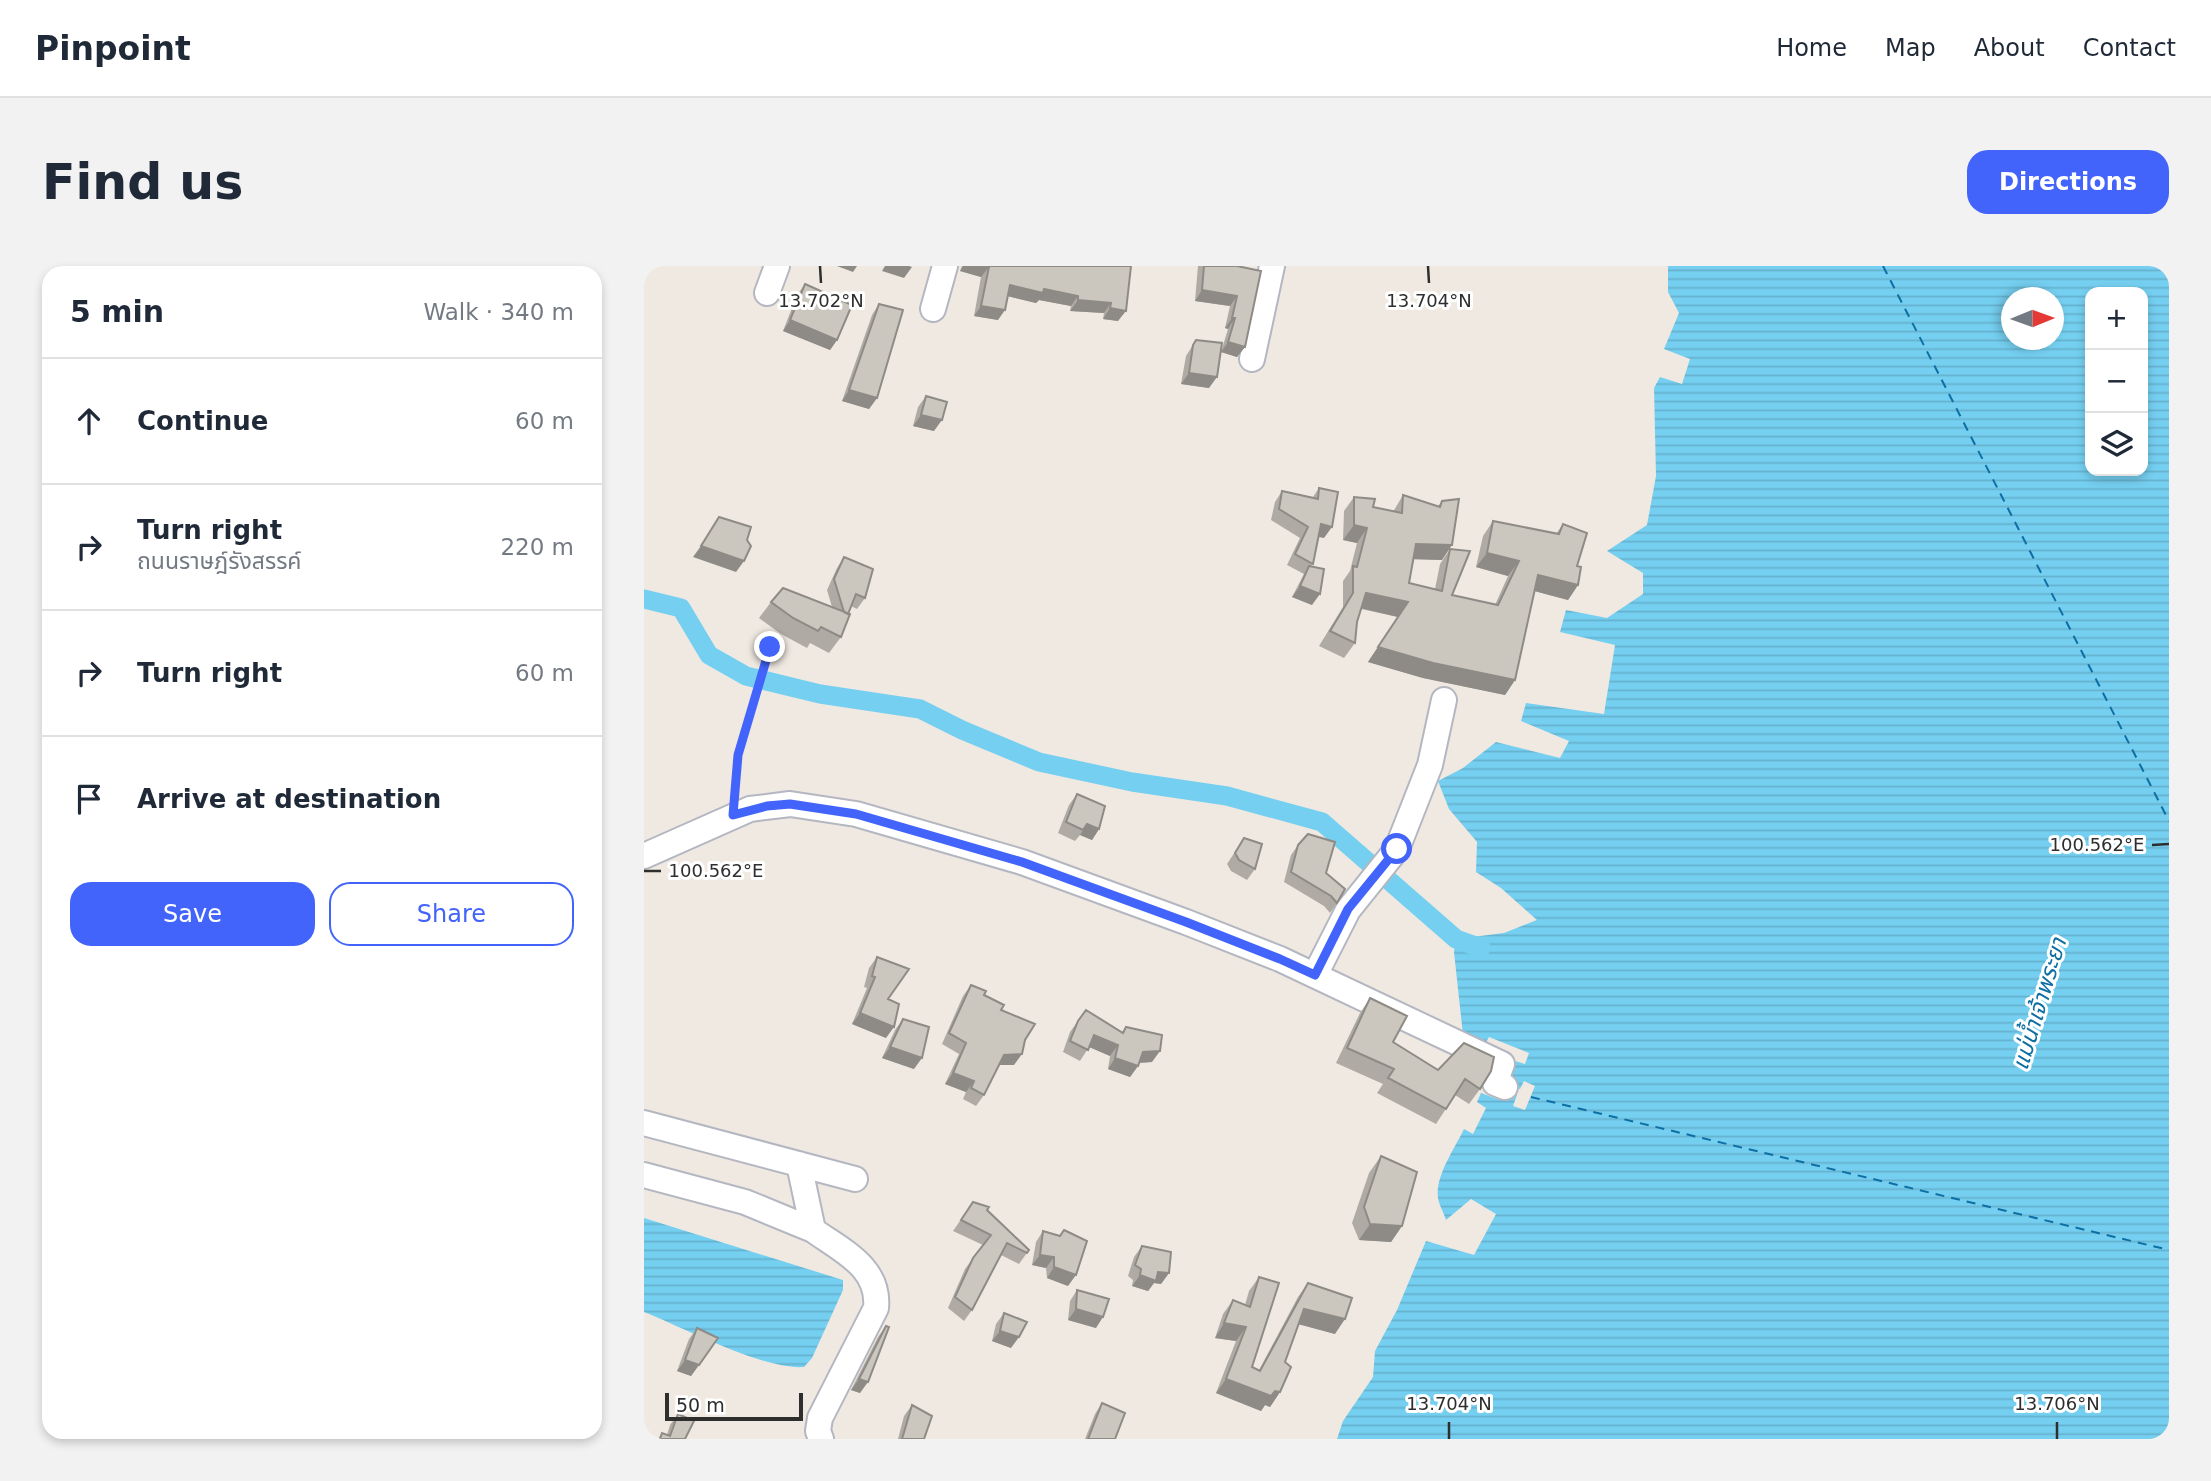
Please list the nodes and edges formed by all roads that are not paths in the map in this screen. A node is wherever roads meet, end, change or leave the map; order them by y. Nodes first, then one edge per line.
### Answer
1 (777, 266) edge
2 (945, 266) edge
3 (1272, 266) edge
4 (767, 293) dead end
5 (933, 309) dead end
6 (1252, 359) dead end
7 (1444, 700) dead end
8 (644, 856) edge
9 (1315, 975) junction
10 (1505, 1087) dead end
11 (644, 1124) edge
12 (799, 1164) junction
13 (644, 1175) edge
14 (855, 1179) dead end
15 (813, 1230) junction
16 (821, 1439) edge

1 - 4 lane
2 - 5 lane
3 - 6 lane
7 - 9 lane
8 - 9 lane
9 - 10 lane
11 - 12 lane
12 - 14 lane
12 - 15 lane
13 - 15 lane
15 - 16 lane

